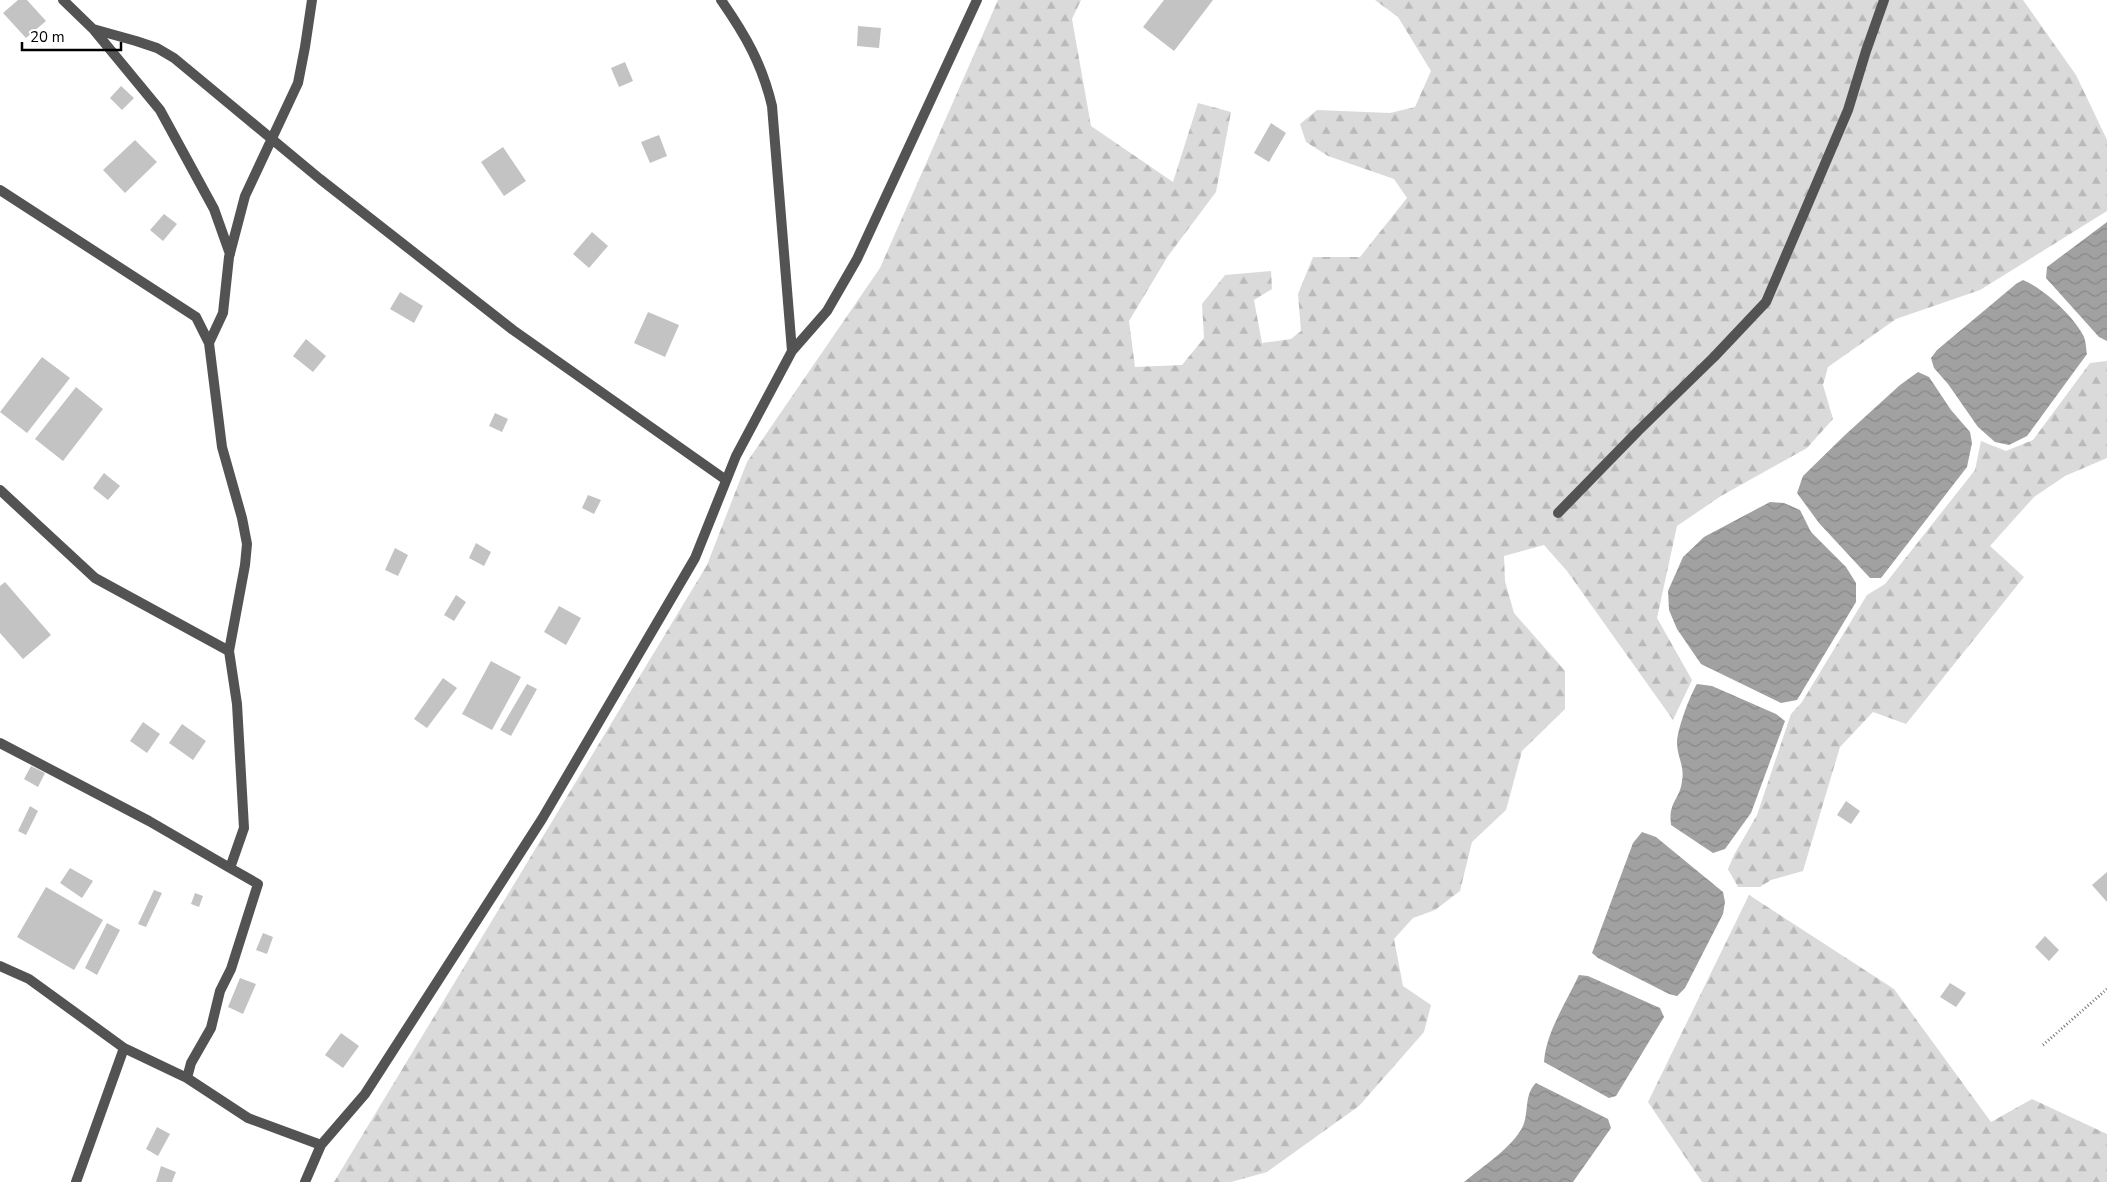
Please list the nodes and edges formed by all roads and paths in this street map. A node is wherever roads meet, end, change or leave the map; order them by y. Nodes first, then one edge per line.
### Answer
1 (63, 0) edge
2 (312, 0) edge
3 (721, 0) edge
4 (978, 0) edge
5 (1884, 0) edge
6 (93, 29) junction
7 (273, 138) junction
8 (0, 190) edge
9 (230, 254) junction
10 (209, 343) junction
11 (792, 352) junction
12 (726, 480) junction
13 (0, 490) edge
14 (1558, 513) dead end
15 (229, 651) junction
16 (0, 743) edge
17 (230, 868) junction
18 (0, 966) edge
19 (2107, 989) edge
20 (2043, 1045) dead end
21 (124, 1048) junction
22 (187, 1078) junction
23 (321, 1145) junction
24 (76, 1182) edge
25 (305, 1182) edge

1 - 6 street
2 - 7 street
3 - 11 street
4 - 11 street
5 - 14 street
6 - 7 street
6 - 9 street
7 - 9 street
7 - 12 street
8 - 10 street
9 - 10 street
10 - 15 street
11 - 12 street
12 - 23 street
13 - 15 street
15 - 17 street
16 - 17 street
17 - 22 street
18 - 21 street
19 - 20 path
21 - 22 street
21 - 24 street
22 - 23 street
23 - 25 street

